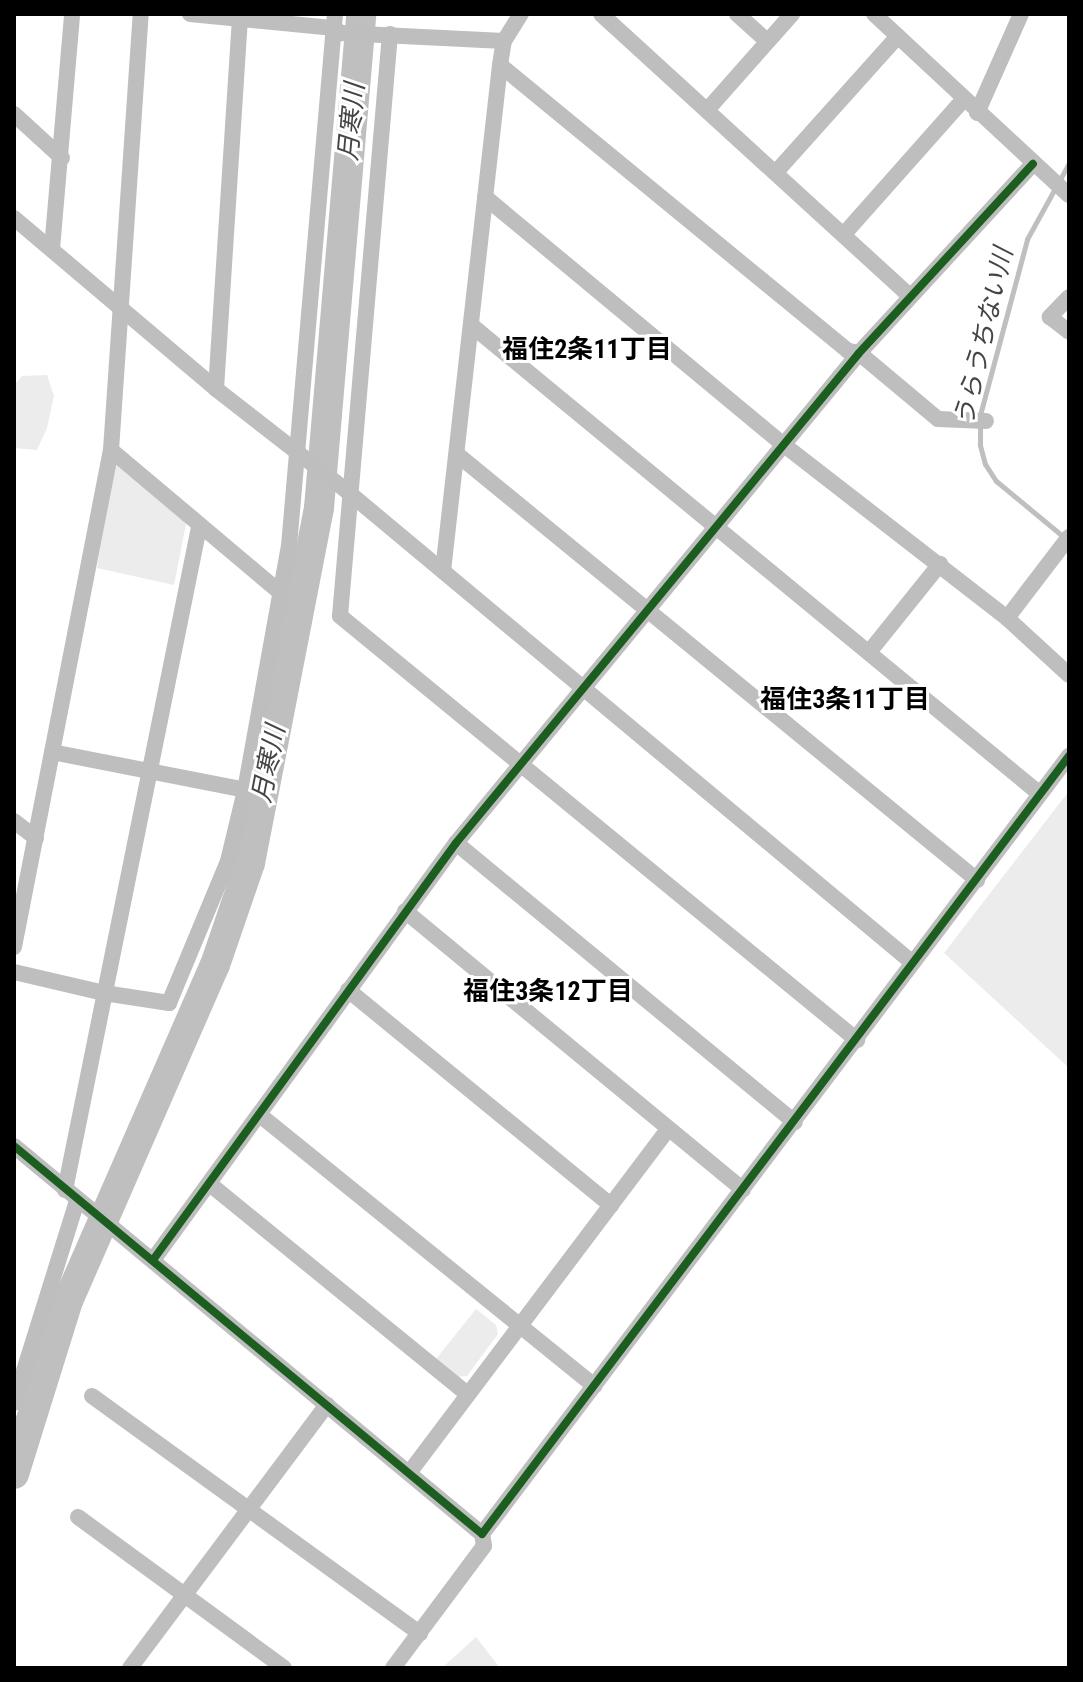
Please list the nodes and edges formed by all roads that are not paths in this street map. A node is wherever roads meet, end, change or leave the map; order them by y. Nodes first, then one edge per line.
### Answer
1 (72, 14) edge
2 (141, 14) edge
3 (190, 14) edge
4 (521, 14) edge
5 (601, 14) edge
6 (737, 14) edge
7 (792, 14) edge
8 (874, 14) edge
9 (1021, 14) edge
10 (240, 16) edge
11 (337, 25) edge
12 (386, 35) junction
13 (898, 36) junction
14 (504, 41) junction
15 (767, 41) junction
16 (500, 65) junction
17 (964, 99) junction
18 (708, 109) junction
19 (977, 113) junction
20 (14, 114) edge
21 (62, 158) junction
22 (1033, 164) junction
23 (777, 171) junction
24 (1068, 194) edge
25 (485, 197) junction
26 (14, 218) edge
27 (845, 233) junction
28 (52, 249) junction
29 (910, 296) junction
30 (1069, 297) edge
31 (120, 305) junction
32 (471, 325) junction
33 (1069, 332) edge
34 (859, 353) junction
35 (216, 389) junction
36 (986, 421) dead end
37 (784, 445) junction
38 (111, 450) junction
39 (300, 454) junction
40 (458, 455) junction
41 (345, 490) junction
42 (199, 527) junction
43 (716, 527) junction
44 (1065, 542) edge
45 (940, 564) junction
46 (443, 571) junction
47 (281, 593) junction
48 (648, 610) junction
49 (1007, 618) junction
50 (870, 651) junction
51 (1069, 675) edge
52 (584, 688) junction
53 (52, 752) junction
54 (1069, 756) edge
55 (520, 765) junction
56 (149, 771) junction
57 (245, 790) junction
58 (1040, 794) junction
59 (14, 821) edge
60 (36, 838) junction
61 (456, 843) junction
62 (977, 880) junction
63 (405, 911) junction
64 (14, 947) edge
65 (913, 963) junction
66 (14, 972) edge
67 (348, 990) junction
68 (104, 993) junction
69 (857, 1040) junction
70 (261, 1116) junction
71 (795, 1122) junction
72 (668, 1129) junction
73 (14, 1146) edge
74 (211, 1185) junction
75 (743, 1190) junction
76 (77, 1201) junction
77 (611, 1205) junction
78 (153, 1260) junction
79 (519, 1328) junction
80 (594, 1386) junction
81 (467, 1394) junction
82 (92, 1396) dead end
83 (14, 1401) edge
84 (327, 1405) junction
85 (409, 1473) junction
86 (248, 1511) junction
87 (78, 1517) dead end
88 (482, 1534) junction
89 (184, 1596) junction
90 (420, 1633) junction
91 (130, 1668) edge
92 (284, 1668) edge
93 (393, 1668) edge

1 - 21 street
2 - 31 street
3 - 10 street
4 - 14 street
5 - 18 street
6 - 15 street
7 - 15 street
8 - 13 street
9 - 19 street
10 - 11 street
10 - 35 street
11 - 12 street
11 - 39 street
12 - 14 street
12 - 41 street
13 - 17 street
13 - 23 street
14 - 16 street
15 - 18 street
16 - 25 street
16 - 34 street
17 - 19 street
17 - 27 street
18 - 23 street
19 - 22 street
20 - 21 street
21 - 28 street
22 - 24 street
22 - 29 street
23 - 27 street
25 - 32 street
25 - 37 street
26 - 28 street
27 - 29 street
28 - 31 street
29 - 34 street
30 - 33 street
31 - 35 street
31 - 38 street
32 - 40 street
32 - 43 street
34 - 36 street
34 - 37 street
35 - 39 street
37 - 43 street
37 - 45 street
38 - 42 street
38 - 53 street
39 - 41 street
39 - 47 street
40 - 46 street
40 - 48 street
41 - 46 street
41 - 55 street
42 - 47 street
42 - 56 street
43 - 48 street
43 - 50 street
44 - 49 street
45 - 49 street
45 - 50 street
46 - 52 street
47 - 57 street
48 - 52 street
48 - 62 street
49 - 51 street
50 - 58 street
52 - 55 street
52 - 65 street
53 - 56 street
53 - 60 street
54 - 58 street
55 - 61 street
55 - 69 street
56 - 57 street
56 - 68 street
57 - 68 street
58 - 62 street
59 - 60 street
60 - 64 street
61 - 63 street
61 - 71 street
62 - 65 street
63 - 67 street
63 - 72 street
65 - 69 street
66 - 68 street
67 - 70 street
67 - 77 street
68 - 76 street
69 - 71 street
70 - 74 street
70 - 79 street
71 - 75 street
72 - 75 street
72 - 77 street
73 - 76 street
74 - 78 street
74 - 81 street
75 - 80 street
76 - 78 street
76 - 83 street
77 - 79 street
78 - 84 street
79 - 80 street
79 - 81 street
80 - 88 street
81 - 85 street
82 - 86 street
84 - 85 street
84 - 86 street
85 - 88 street
86 - 89 street
86 - 90 street
87 - 89 street
88 - 90 street
89 - 91 street
89 - 92 street
90 - 93 street

